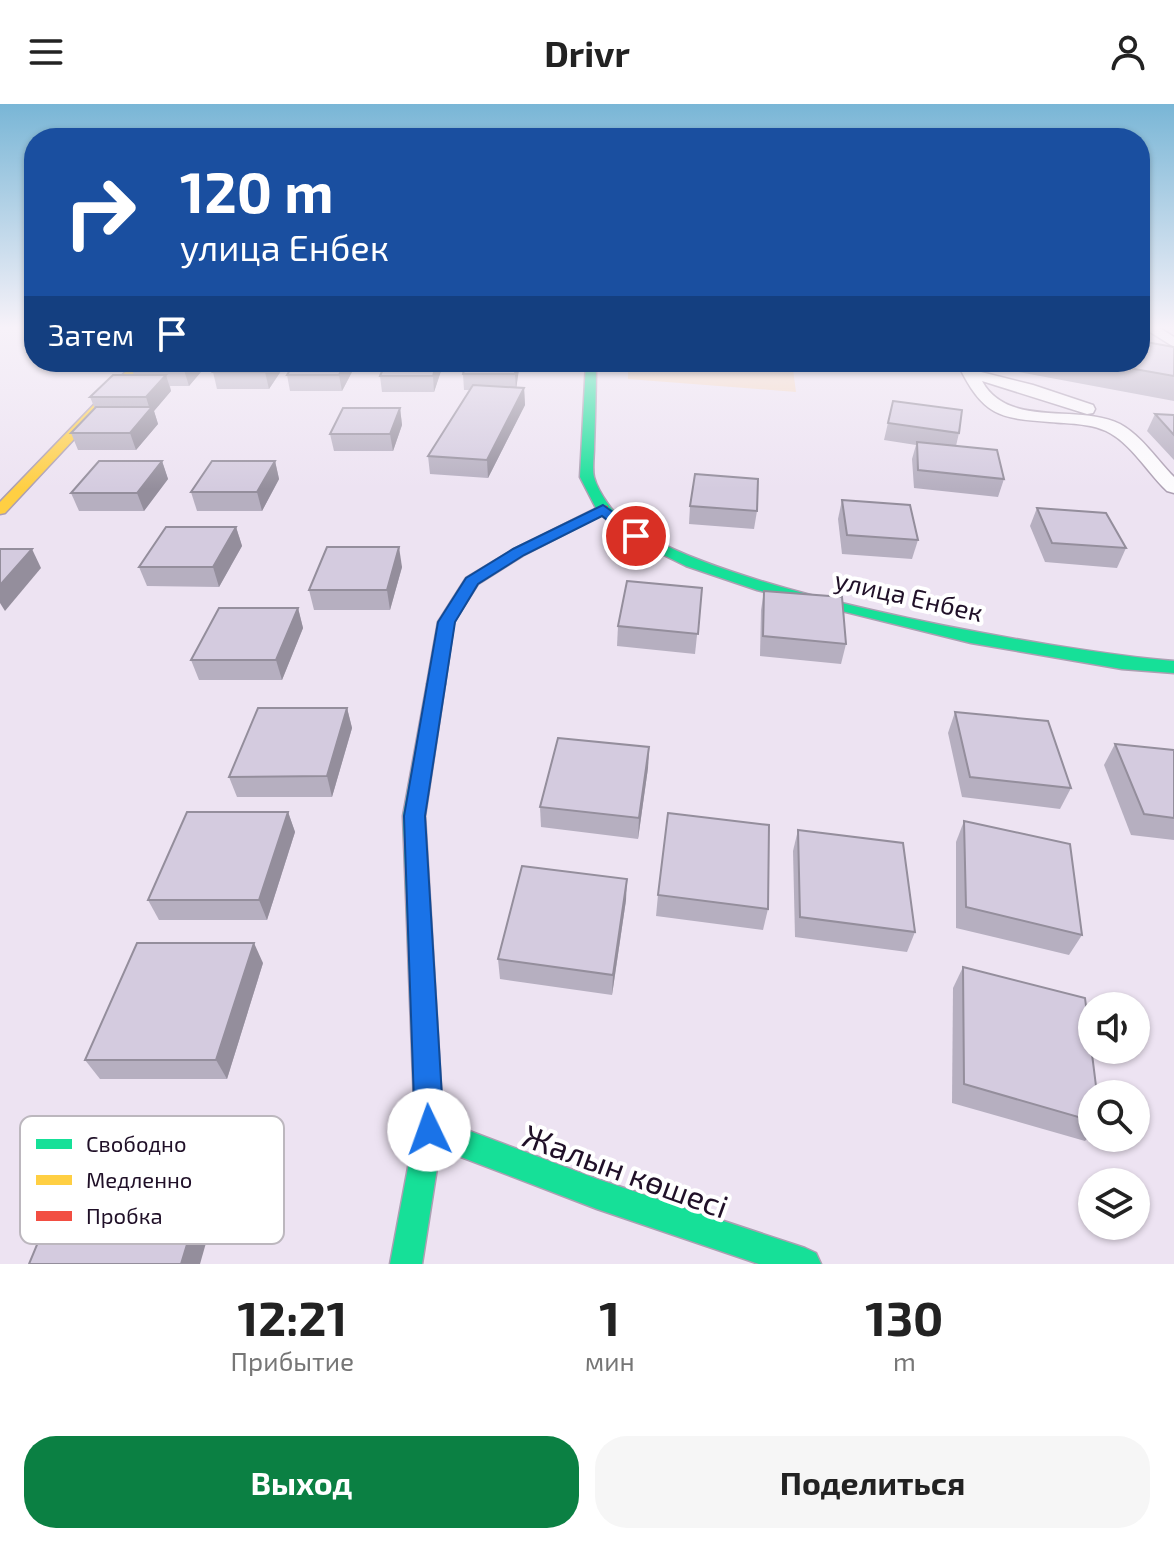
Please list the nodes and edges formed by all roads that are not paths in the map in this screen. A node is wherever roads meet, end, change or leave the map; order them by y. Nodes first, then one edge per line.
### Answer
1 (123, 381) edge
2 (590, 381) edge
3 (975, 381) edge
4 (1007, 381) edge
5 (1116, 429) junction
6 (1174, 487) edge
7 (603, 509) junction
8 (0, 510) edge
9 (1174, 667) edge
10 (429, 1130) junction
11 (406, 1264) edge
12 (805, 1264) edge

1 - 8 street
2 - 7 street
3 - 5 lane
4 - 5 lane
5 - 6 lane
7 - 9 street, улица Енбек
7 - 10 street
10 - 11 street
10 - 12 street, Жалын көшесі

